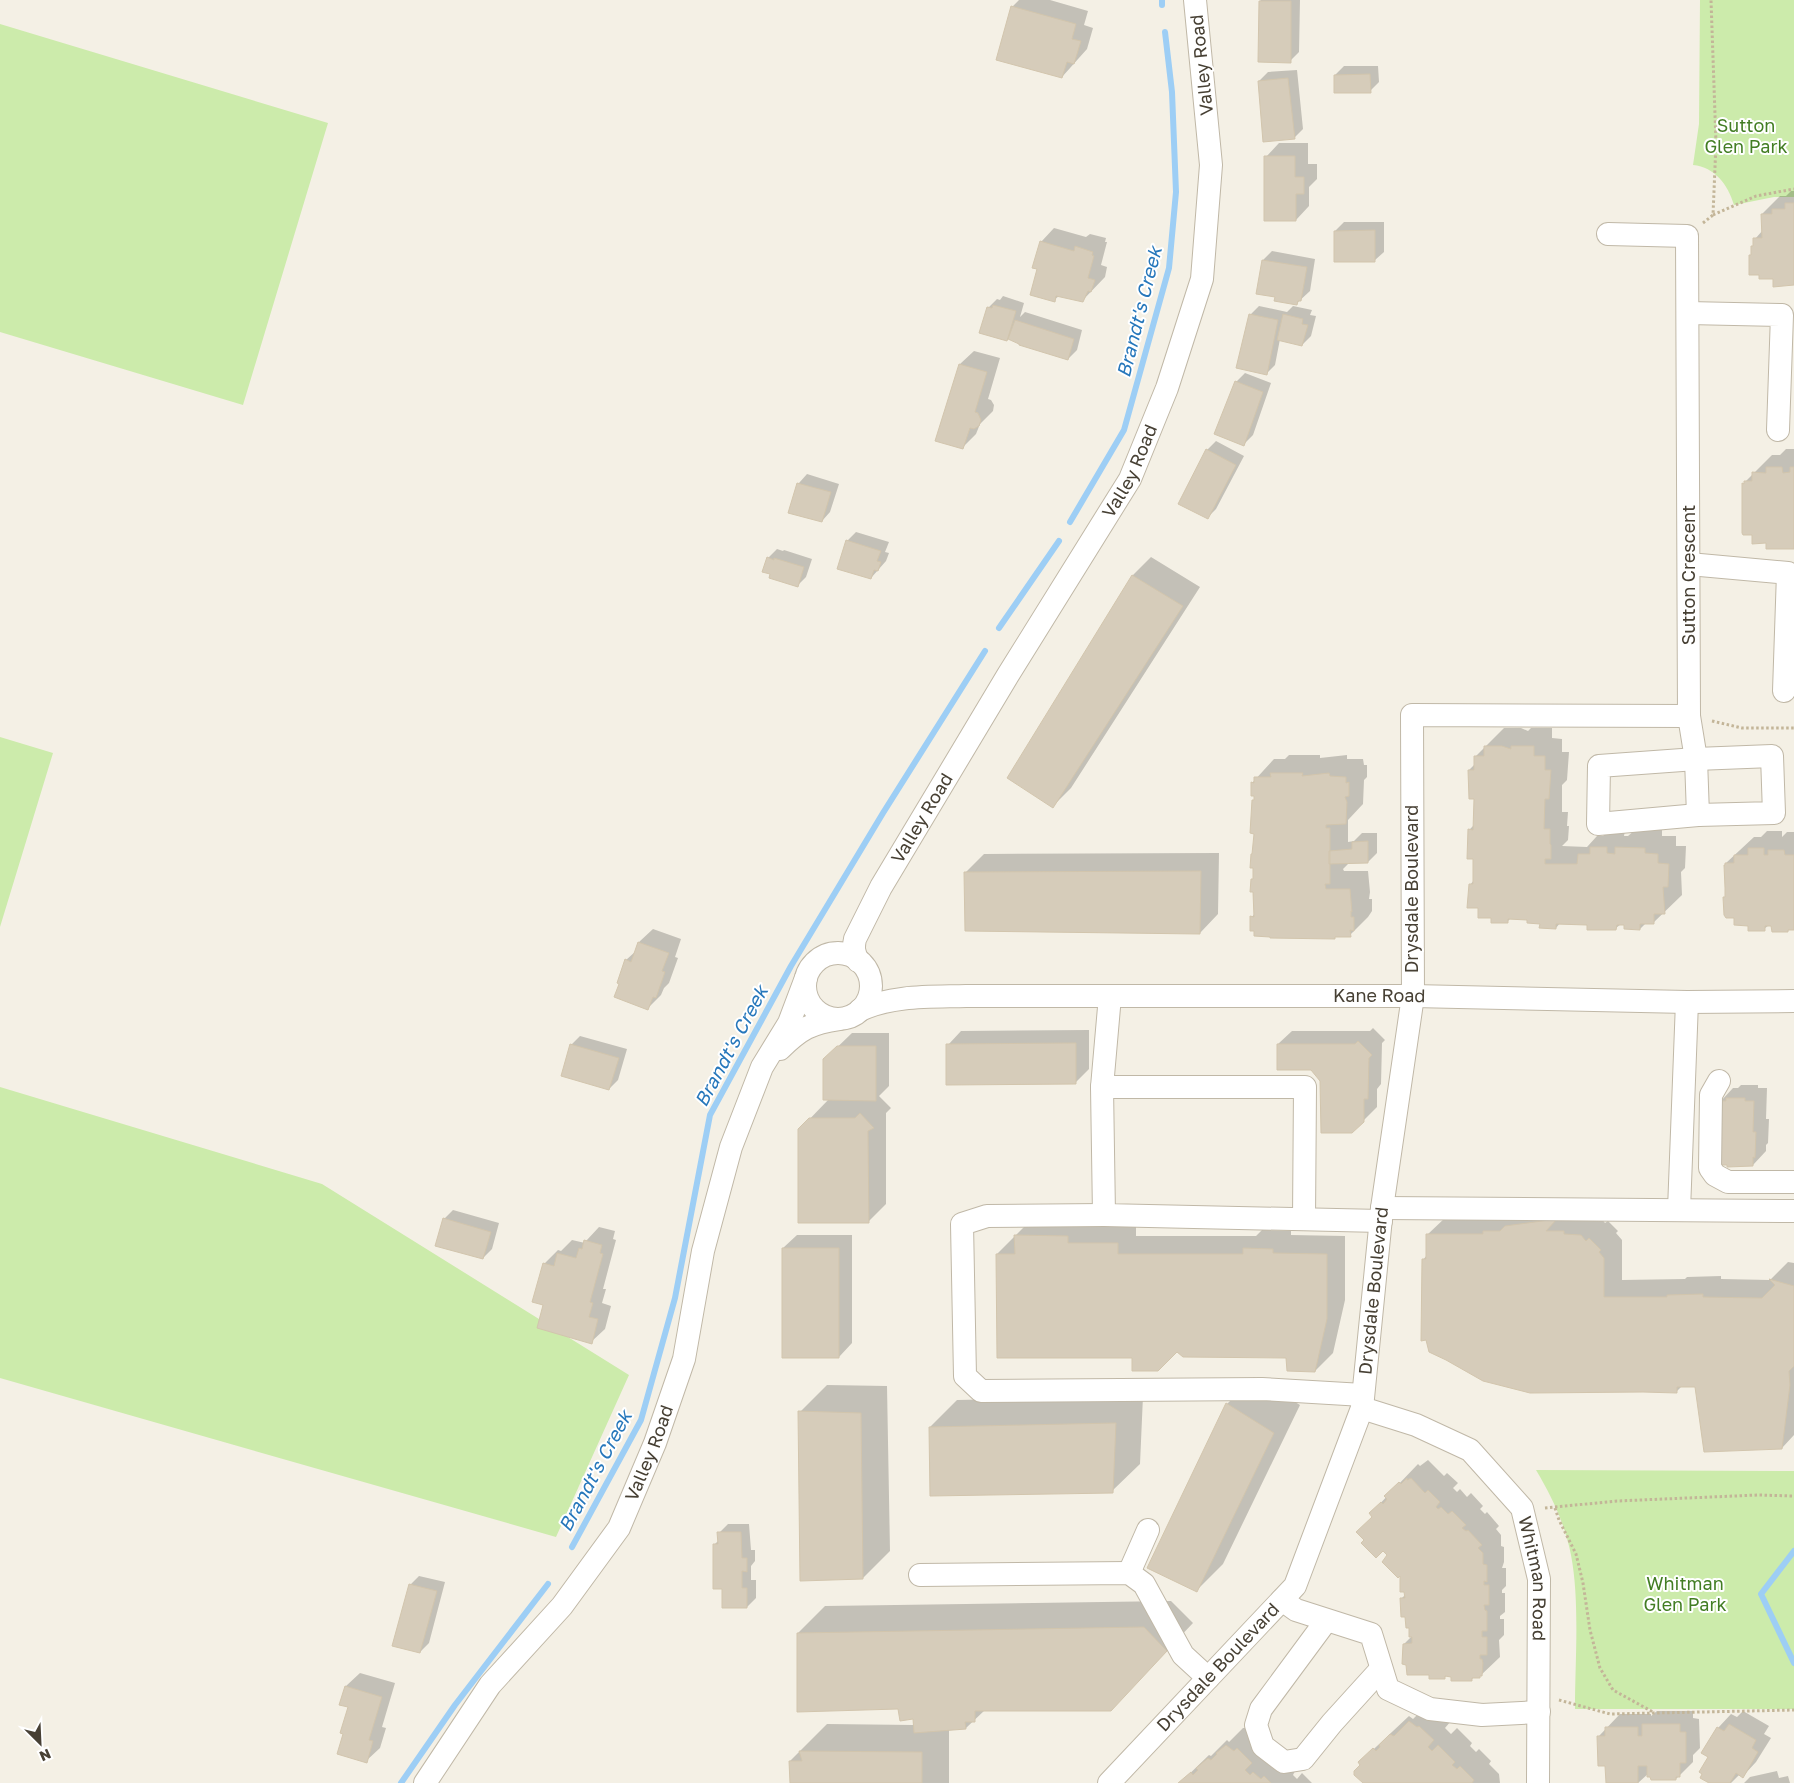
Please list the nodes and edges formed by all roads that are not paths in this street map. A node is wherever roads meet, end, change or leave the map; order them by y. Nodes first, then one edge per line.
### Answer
1 (1195, 0) edge
2 (1608, 234) dead end
3 (1688, 313) junction
4 (1778, 430) dead end
5 (1689, 564) junction
6 (1784, 691) dead end
7 (1689, 716) junction
8 (1696, 759) junction
9 (1698, 815) junction
10 (881, 887) junction
11 (862, 964) junction
12 (811, 970) junction
13 (966, 996) junction
14 (1110, 996) junction
15 (1413, 996) junction
16 (1794, 1001) edge
17 (1686, 1002) junction
18 (860, 1010) junction
19 (839, 1019) junction
20 (762, 1067) junction
21 (1719, 1081) dead end
22 (1102, 1087) junction
23 (1794, 1182) edge
24 (1679, 1210) junction
25 (1794, 1210) edge
26 (1382, 1214) junction
27 (1104, 1215) junction
28 (1304, 1219) junction
29 (1363, 1402) junction
30 (1148, 1530) dead end
31 (1129, 1573) junction
32 (920, 1575) dead end
33 (1282, 1600) junction
34 (1326, 1621) junction
35 (1208, 1678) junction
36 (1385, 1679) junction
37 (1539, 1703) junction
38 (426, 1783) edge
39 (1109, 1783) edge
40 (1538, 1783) edge

1 - 10 street, Valley Road
2 - 3 street, Sutton Crescent
3 - 4 street
3 - 5 street, Sutton Crescent
5 - 6 street
5 - 7 street, Sutton Crescent
7 - 8 street, Sutton Crescent
7 - 15 street, Drysdale Boulevard
8 - 9 street, Sutton Crescent
8 - 9 street
8 - 9 street
10 - 11 street, Valley Road
10 - 12 street, Valley Road
11 - 12 street
11 - 13 street, Kane Road
11 - 18 street, Valley Road
12 - 19 street
12 - 20 street, Valley Road
13 - 14 street, Kane Road
13 - 18 street, Kane Road
14 - 15 street, Kane Road
14 - 22 street
15 - 17 street, Kane Road
15 - 26 street, Drysdale Boulevard
16 - 17 street, Kane Road
17 - 24 street
18 - 19 street, Valley Road
19 - 20 street, Valley Road
20 - 38 street, Valley Road
21 - 23 street
22 - 27 street
22 - 28 street
24 - 25 street
24 - 26 street
26 - 28 street
26 - 29 street, Drysdale Boulevard
27 - 28 street
27 - 29 street, Whitman Road
29 - 33 street, Drysdale Boulevard
29 - 37 street, Whitman Road
30 - 31 street
31 - 32 street
31 - 35 street
33 - 34 street
33 - 35 street, Drysdale Boulevard
34 - 36 street
34 - 36 street
35 - 39 street, Drysdale Boulevard
36 - 37 street
37 - 40 street, Whitman Road

